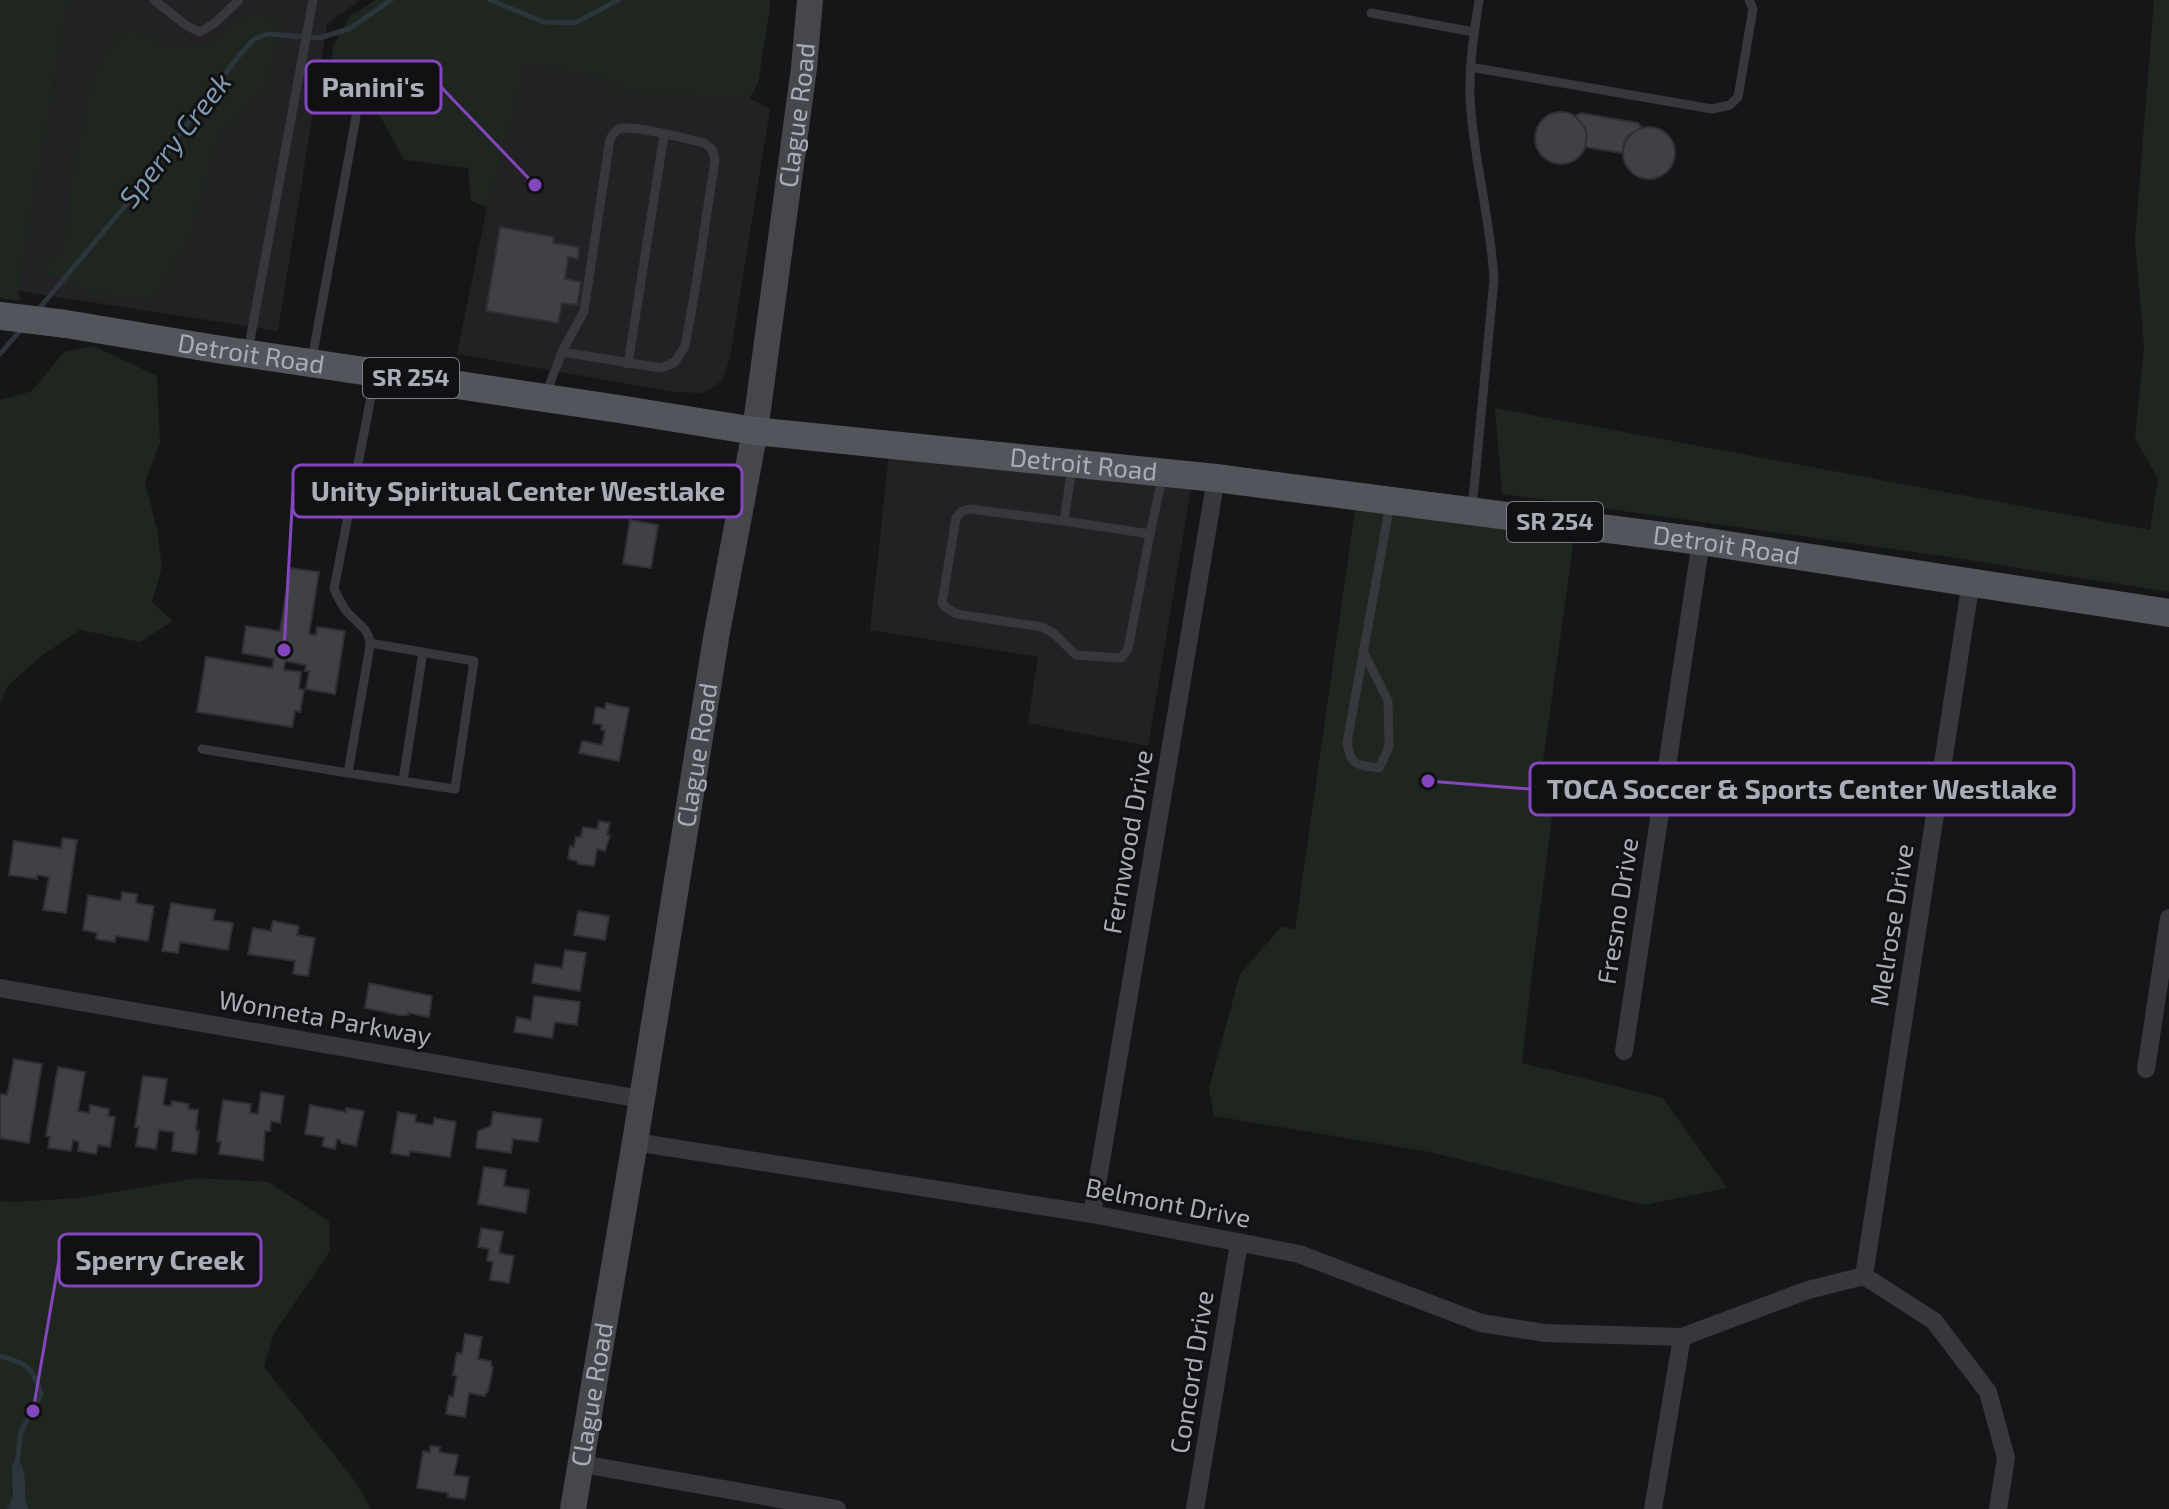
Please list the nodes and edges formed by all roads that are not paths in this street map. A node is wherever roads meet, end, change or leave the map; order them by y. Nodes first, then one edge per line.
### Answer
1 (154, 0) edge
2 (239, 0) edge
3 (313, 0) edge
4 (810, 0) edge
5 (1479, 0) edge
6 (1749, 0) edge
7 (1371, 13) dead end
8 (1474, 32) junction
9 (1470, 67) junction
10 (356, 117) dead end
11 (664, 135) junction
12 (2, 316) edge
13 (562, 352) junction
14 (248, 353) junction
15 (312, 363) junction
16 (628, 364) junction
17 (375, 373) junction
18 (544, 399) junction
19 (755, 431) junction
20 (1073, 463) junction
21 (1164, 473) junction
22 (1216, 478) junction
23 (1391, 501) junction
24 (1472, 511) junction
25 (1064, 521) junction
26 (1150, 534) junction
27 (1701, 541) junction
28 (1971, 581) junction
29 (2169, 613) edge
30 (370, 643) junction
31 (1363, 651) junction
32 (423, 652) junction
33 (202, 749) dead end
34 (348, 773) junction
35 (403, 781) junction
36 (2169, 918) edge
37 (0, 988) edge
38 (1624, 1051) dead end
39 (2146, 1069) dead end
40 (641, 1099) junction
41 (635, 1142) junction
42 (1092, 1214) junction
43 (1239, 1243) junction
44 (1864, 1276) junction
45 (1682, 1337) junction
46 (582, 1464) junction
47 (573, 1509) edge
48 (837, 1509) edge
49 (1195, 1509) edge
50 (1653, 1509) edge
51 (1998, 1509) edge

1 - 2 lane
3 - 14 lane
4 - 19 main road, Clague Road
5 - 8 lane
6 - 9 lane
7 - 8 lane
8 - 9 lane
9 - 24 lane
10 - 15 lane
11 - 13 lane
11 - 16 lane
11 - 16 lane
12 - 14 main road, Detroit Road / SR 254
13 - 16 lane
13 - 18 lane
14 - 15 main road, Detroit Road / SR 254
15 - 17 main road, Detroit Road / SR 254
17 - 18 main road, Detroit Road / SR 254
17 - 30 lane
18 - 19 main road, Detroit Road / SR 254
19 - 20 main road, Detroit Road / SR 254
19 - 40 main road, Clague Road
20 - 21 main road, Detroit Road / SR 254
20 - 25 lane
21 - 22 main road, Detroit Road / SR 254
21 - 26 lane
22 - 23 main road, Detroit Road / SR 254
22 - 42 street, Fernwood Drive
23 - 24 main road, Detroit Road / SR 254
23 - 31 lane
24 - 27 main road, Detroit Road / SR 254
25 - 26 lane
25 - 26 lane
27 - 28 main road, Detroit Road / SR 254
27 - 38 street, Fresno Drive
28 - 29 main road, Detroit Road / SR 254
28 - 44 street, Melrose Drive
30 - 32 lane
30 - 34 lane
31 - 31 lane
32 - 35 lane
32 - 35 lane
33 - 34 lane
34 - 35 lane
36 - 39 street
37 - 40 street, Wonneta Parkway
40 - 41 main road, Clague Road
41 - 42 street, Belmont Drive
41 - 46 main road, Clague Road
42 - 43 street, Belmont Drive
43 - 45 street, Belmont Drive
43 - 49 street, Concord Drive
44 - 45 street
44 - 51 street
45 - 50 street
46 - 47 main road, Clague Road
46 - 48 street

